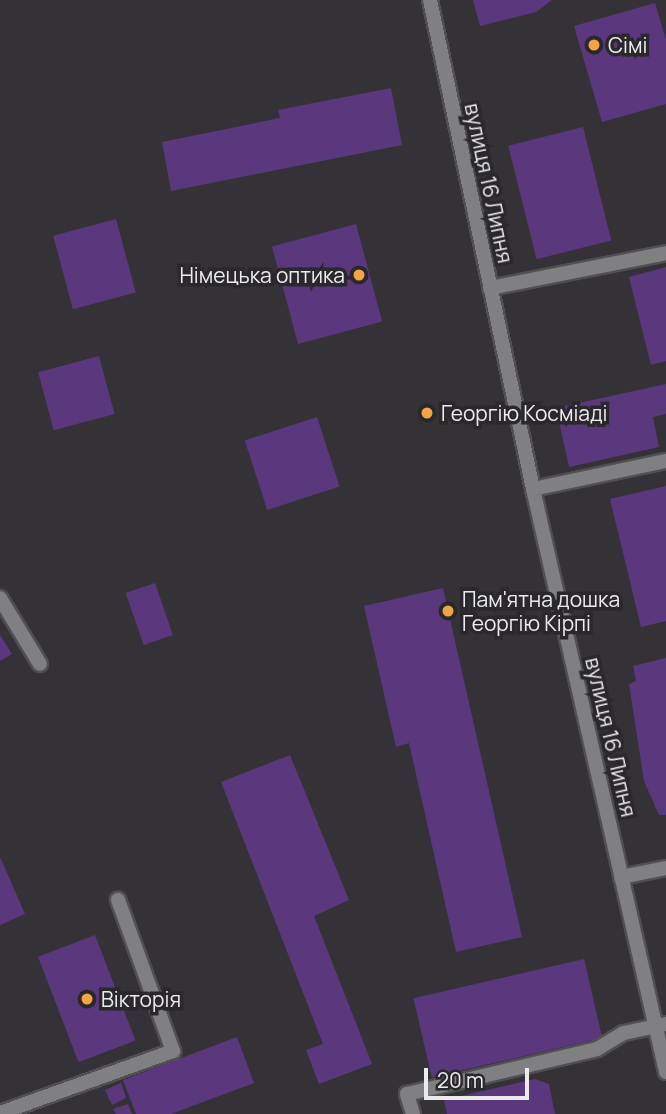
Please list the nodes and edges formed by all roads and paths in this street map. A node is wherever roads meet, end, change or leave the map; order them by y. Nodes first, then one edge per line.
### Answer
1 (429, 0) edge
2 (666, 253) edge
3 (490, 288) junction
4 (666, 461) edge
5 (533, 489) junction
6 (0, 598) edge
7 (40, 664) dead end
8 (666, 868) edge
9 (621, 877) junction
10 (118, 900) dead end
11 (661, 1025) edge
12 (666, 1072) edge
13 (0, 1113) edge
14 (413, 1114) edge

1 - 3 street, вулиця 16 Липня
2 - 3 street
3 - 5 street, вулиця 16 Липня
4 - 5 street
5 - 9 street, вулиця 16 Липня
6 - 7 street
8 - 9 street
9 - 11 street, вулиця 16 Липня
10 - 13 street
11 - 12 street, вулиця 16 Липня
11 - 14 street

